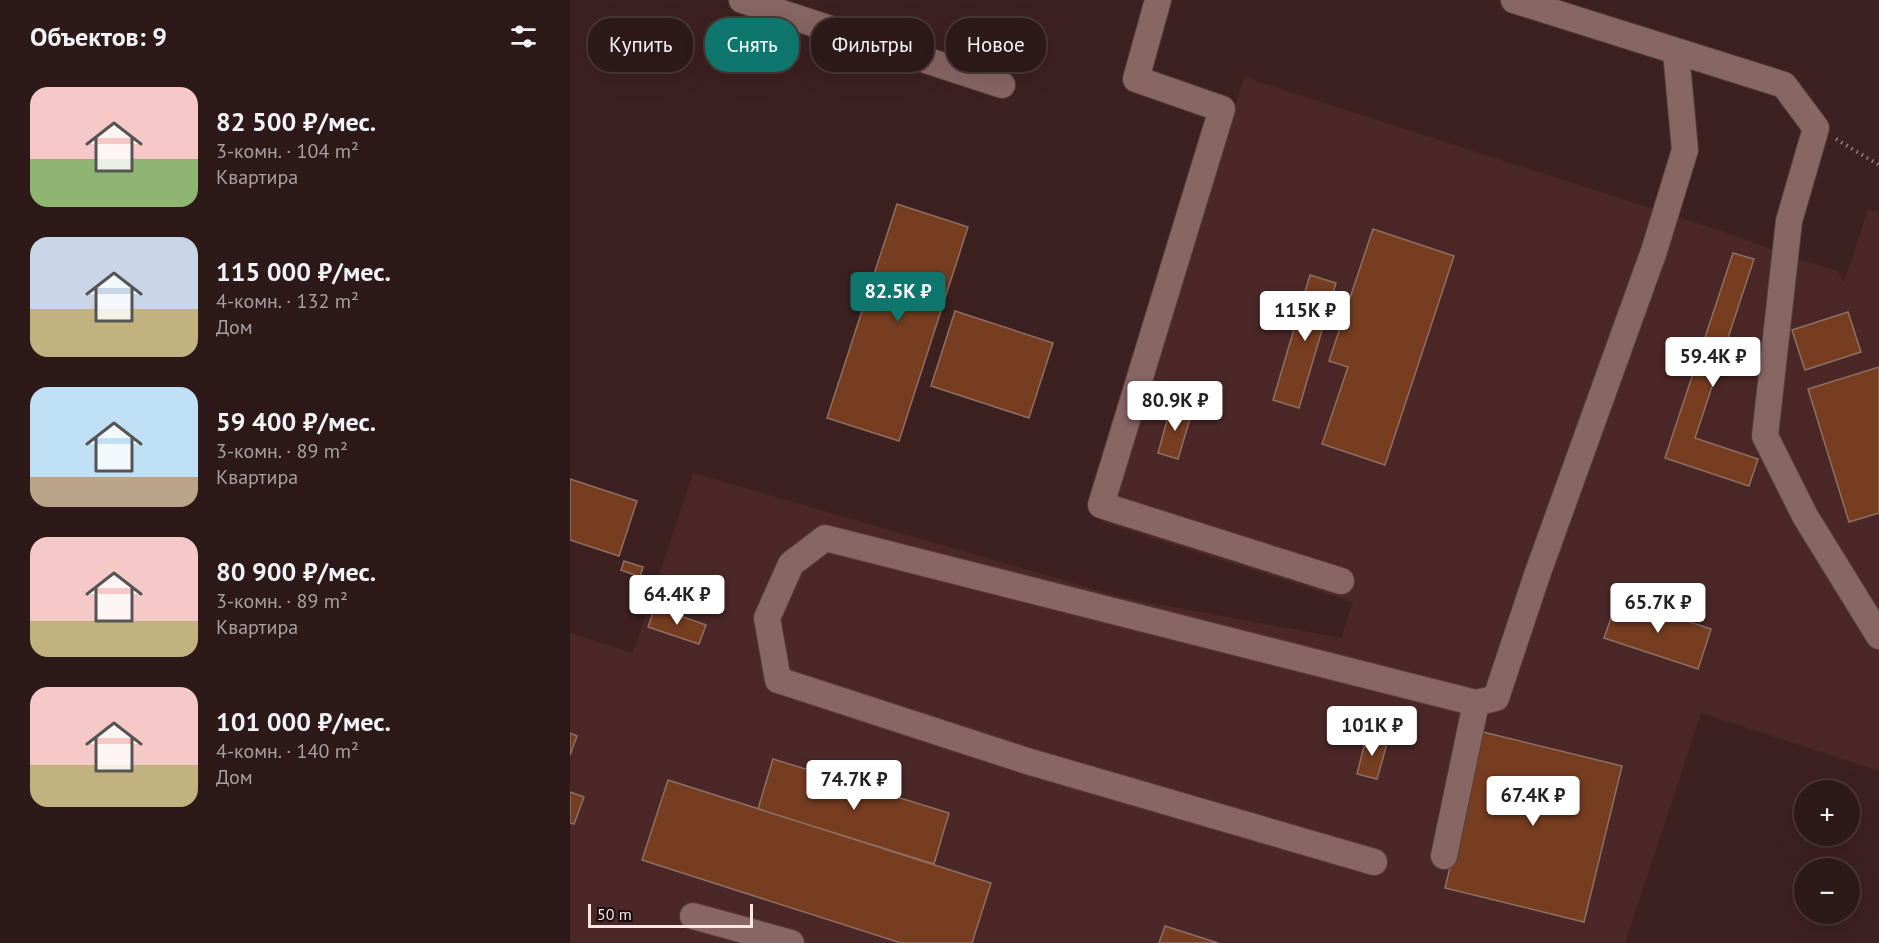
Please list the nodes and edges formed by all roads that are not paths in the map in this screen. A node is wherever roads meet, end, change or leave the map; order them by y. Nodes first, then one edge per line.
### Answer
1 (742, 0) edge
2 (1158, 0) edge
3 (1514, 0) edge
4 (789, 8) edge
5 (1676, 52) junction
6 (1002, 85) dead end
7 (1341, 580) dead end
8 (1879, 636) edge
9 (1476, 703) junction
10 (1444, 856) dead end
11 (1374, 862) dead end
12 (693, 916) dead end
13 (791, 943) edge

1 - 4 street
2 - 7 street
3 - 5 street
4 - 6 street
5 - 8 street
5 - 9 street
9 - 10 street
9 - 11 street
12 - 13 street

